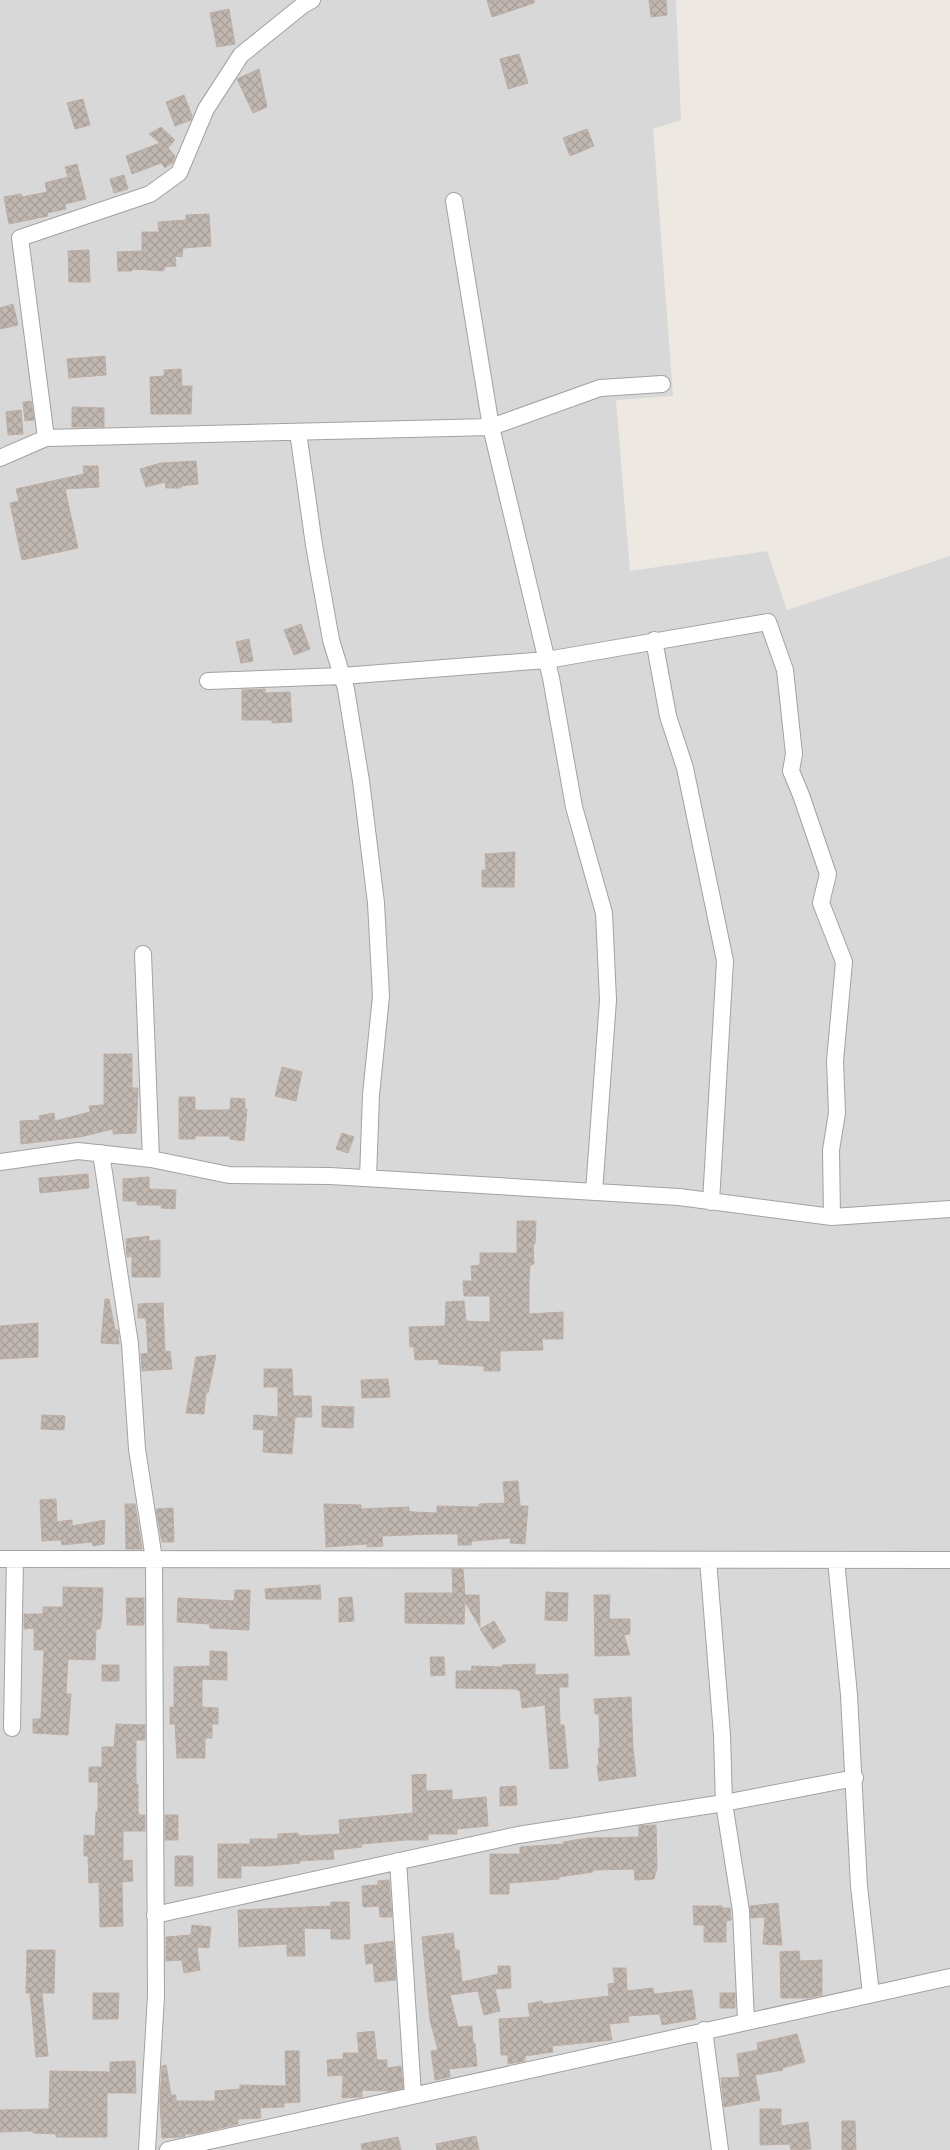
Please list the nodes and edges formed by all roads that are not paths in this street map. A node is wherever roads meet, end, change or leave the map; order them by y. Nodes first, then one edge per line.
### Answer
1 (312, 0) edge
2 (454, 201) dead end
3 (662, 384) dead end
4 (491, 427) junction
5 (298, 432) junction
6 (46, 438) junction
7 (0, 458) edge
8 (654, 640) junction
9 (547, 660) junction
10 (342, 676) junction
11 (208, 681) dead end
12 (143, 954) dead end
13 (101, 1153) junction
14 (151, 1159) junction
15 (0, 1162) edge
16 (368, 1178) junction
17 (594, 1192) junction
18 (711, 1202) junction
19 (950, 1209) edge
20 (832, 1217) junction
21 (7, 1560) edge
22 (154, 1560) junction
23 (708, 1560) junction
24 (836, 1560) junction
25 (950, 1560) edge
26 (12, 1728) dead end
27 (855, 1778) junction
28 (724, 1803) junction
29 (398, 1861) junction
30 (155, 1915) junction
31 (950, 1977) edge
32 (871, 1994) junction
33 (746, 2021) junction
34 (704, 2030) junction
35 (413, 2095) junction
36 (147, 2150) edge
37 (168, 2150) edge
38 (720, 2150) edge

1 - 6 street
2 - 4 street
3 - 4 street
4 - 5 street
4 - 9 street
5 - 6 street
5 - 10 street
6 - 7 street
8 - 9 street
8 - 18 street
8 - 20 street
9 - 10 street
9 - 17 street
10 - 11 street
10 - 16 street
12 - 14 street
13 - 14 street
13 - 15 street
13 - 22 street
14 - 16 street
16 - 17 street
17 - 18 street
18 - 20 street
19 - 20 street
21 - 22 street
21 - 26 street
22 - 23 street
22 - 30 street
23 - 24 street
23 - 28 street
24 - 25 street
24 - 27 street
27 - 28 street
27 - 32 street
28 - 29 street
28 - 33 street
29 - 30 street
29 - 35 street
30 - 36 street
31 - 32 street
32 - 33 street
33 - 34 street
34 - 35 street
34 - 38 street
35 - 37 street

